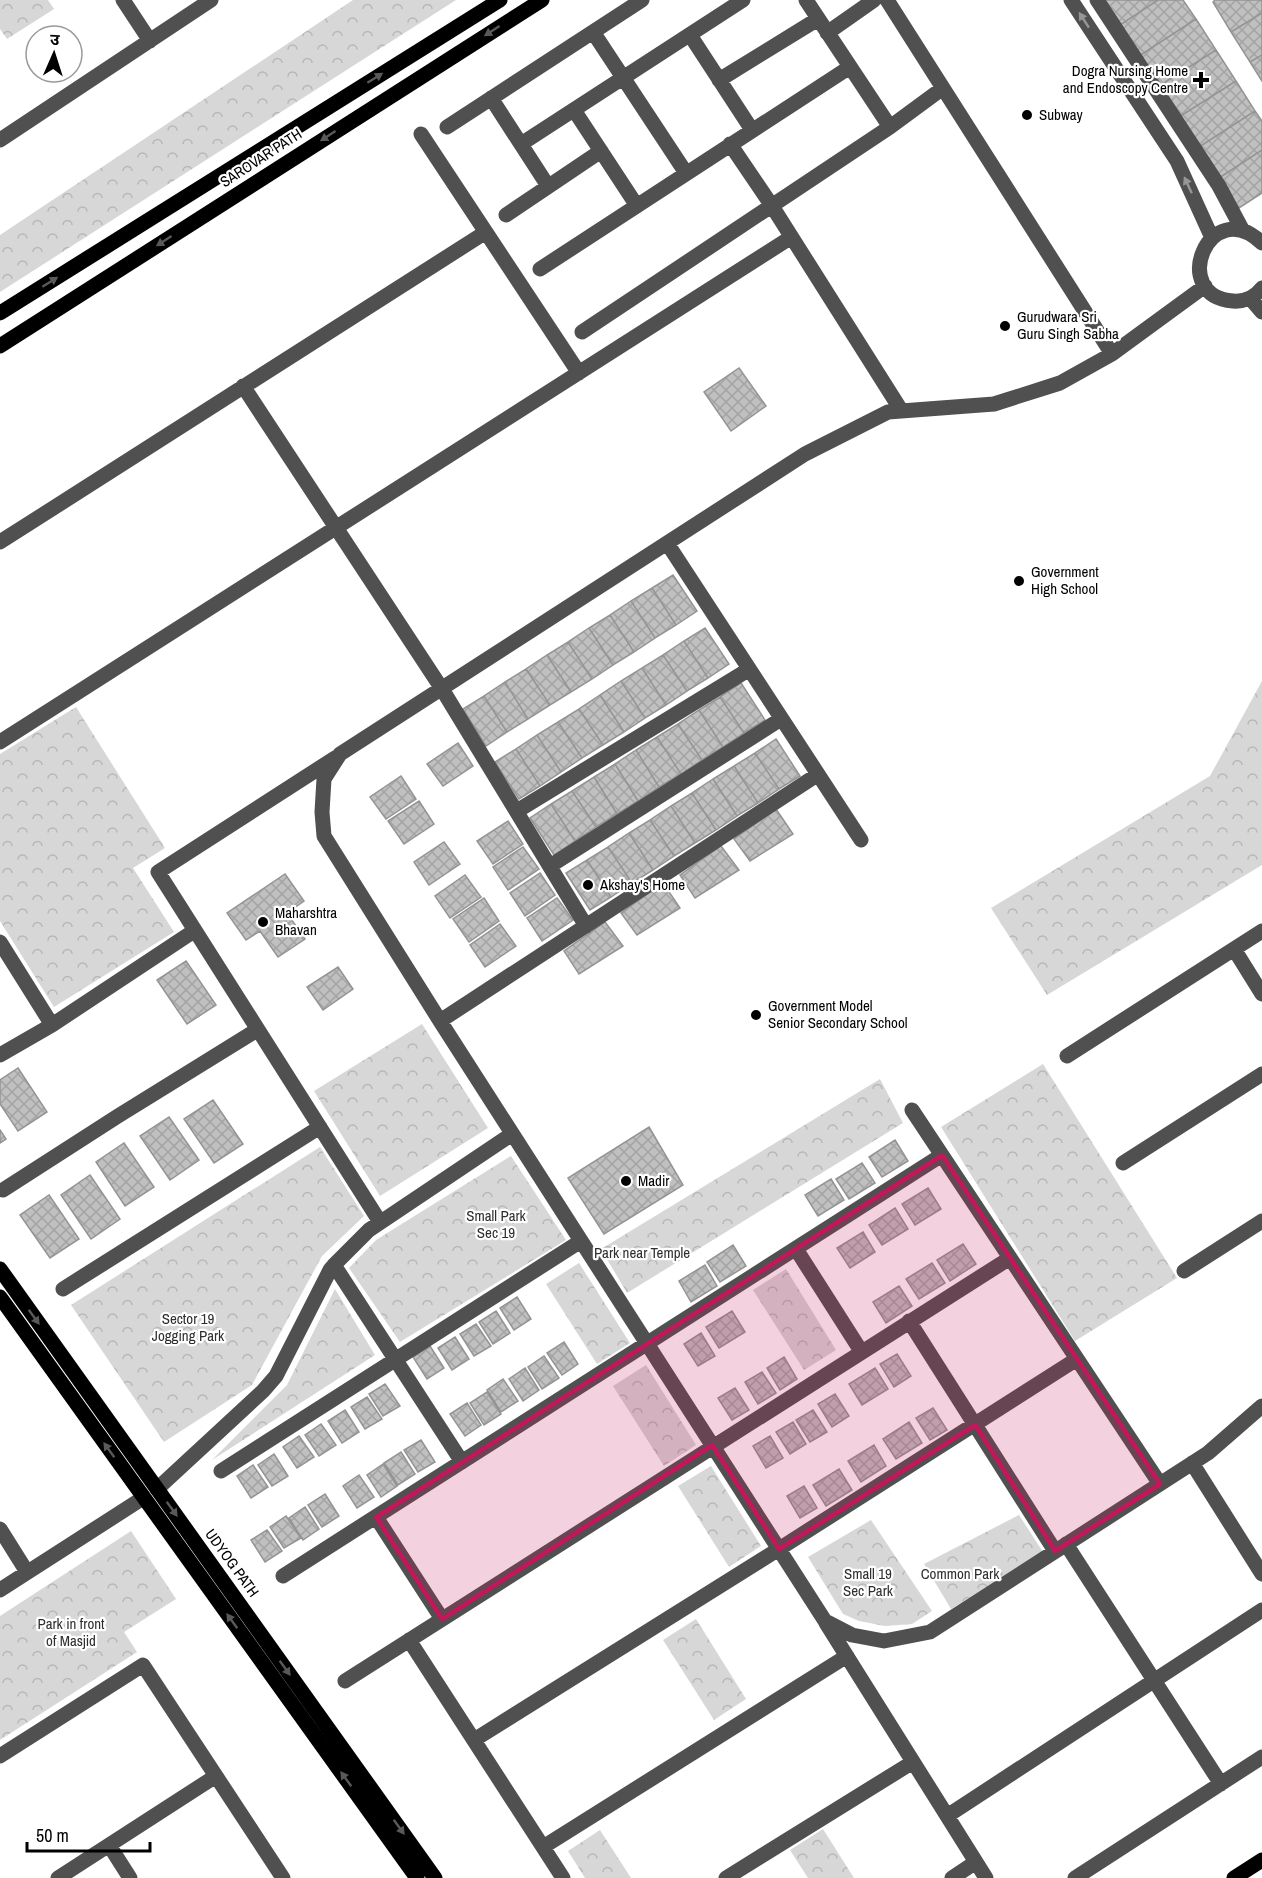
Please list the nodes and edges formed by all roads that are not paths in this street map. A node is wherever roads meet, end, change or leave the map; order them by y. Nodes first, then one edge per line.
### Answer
1 (123, 0) edge
2 (211, 0) edge
3 (500, 0) edge
4 (542, 0) edge
5 (642, 0) edge
6 (744, 0) edge
7 (806, 0) edge
8 (874, 0) edge
9 (887, 0) edge
10 (1071, 0) edge
11 (1097, 0) edge
12 (188, 6) edge
13 (818, 19) junction
14 (593, 32) junction
15 (827, 33) junction
16 (690, 35) junction
17 (150, 41) junction
18 (850, 67) junction
19 (623, 78) junction
20 (719, 80) junction
21 (943, 88) junction
22 (491, 98) junction
23 (574, 110) junction
24 (447, 127) dead end
25 (890, 127) junction
26 (752, 130) junction
27 (421, 134) dead end
28 (0, 140) edge
29 (521, 144) junction
30 (730, 144) junction
31 (1194, 148) junction
32 (601, 151) junction
33 (1176, 161) junction
34 (686, 173) junction
35 (548, 186) junction
36 (637, 206) junction
37 (772, 206) junction
38 (506, 215) dead end
39 (486, 232) junction
40 (1255, 235) edge
41 (790, 238) junction
42 (1212, 238) junction
43 (540, 269) dead end
44 (1205, 286) junction
45 (1256, 293) edge
46 (1262, 312) edge
47 (0, 313) edge
48 (582, 332) dead end
49 (0, 346) edge
50 (1112, 354) junction
51 (579, 373) junction
52 (243, 386) junction
53 (901, 410) junction
54 (336, 528) junction
55 (0, 542) edge
56 (667, 543) junction
57 (748, 670) junction
58 (442, 689) junction
59 (781, 719) junction
60 (0, 742) edge
61 (340, 754) junction
62 (817, 775) junction
63 (516, 812) junction
64 (861, 840) dead end
65 (550, 866) junction
66 (586, 926) junction
67 (194, 931) junction
68 (1262, 931) edge
69 (0, 942) edge
70 (1234, 949) junction
71 (1262, 994) edge
72 (440, 1021) junction
73 (52, 1025) junction
74 (257, 1030) junction
75 (0, 1055) edge
76 (1067, 1056) dead end
77 (1262, 1074) edge
78 (912, 1110) dead end
79 (320, 1127) junction
80 (512, 1134) junction
81 (942, 1155) junction
82 (1123, 1163) dead end
83 (3, 1190) dead end
84 (1262, 1221) edge
85 (381, 1222) junction
86 (581, 1241) junction
87 (796, 1249) junction
88 (1010, 1258) junction
89 (334, 1265) junction
90 (0, 1269) edge
91 (1184, 1271) dead end
92 (63, 1289) dead end
93 (0, 1298) edge
94 (909, 1321) junction
95 (648, 1345) junction
96 (861, 1352) junction
97 (1077, 1359) junction
98 (396, 1360) junction
99 (1262, 1406) edge
100 (975, 1425) junction
101 (712, 1446) junction
102 (462, 1462) junction
103 (1192, 1463) junction
104 (221, 1471) dead end
105 (1160, 1484) junction
106 (157, 1489) junction
107 (144, 1498) junction
108 (376, 1517) junction
109 (0, 1529) edge
110 (1061, 1547) junction
111 (779, 1550) junction
112 (27, 1572) junction
113 (1262, 1574) edge
114 (283, 1576) dead end
115 (0, 1590) edge
116 (1262, 1610) edge
117 (442, 1619) junction
118 (825, 1621) junction
119 (410, 1640) junction
120 (847, 1656) junction
121 (1154, 1680) junction
122 (345, 1681) dead end
123 (474, 1740) junction
124 (0, 1756) edge
125 (1262, 1757) edge
126 (913, 1762) junction
127 (216, 1776) junction
128 (1221, 1784) junction
129 (947, 1816) junction
130 (109, 1845) junction
131 (543, 1847) junction
132 (1262, 1860) edge
133 (976, 1862) junction
134 (58, 1878) edge
135 (130, 1878) edge
136 (284, 1878) edge
137 (417, 1878) edge
138 (435, 1878) edge
139 (562, 1878) edge
140 (726, 1878) edge
141 (951, 1878) edge
142 (986, 1878) edge
143 (1075, 1878) edge
144 (1234, 1878) edge

1 - 17 street
2 - 12 street
47 -> 3 main road, SAROVAR PATH
4 -> 49 main road, SAROVAR PATH
5 - 14 street
6 - 16 street
7 - 13 street
8 - 15 street
9 - 21 street
33 -> 10 street
11 - 31 street
12 - 17 street
13 - 15 street
13 - 20 street
14 - 19 street
14 - 22 street
15 - 18 street
16 - 19 street
16 - 20 street
17 - 28 street
18 - 25 street
18 - 26 street
19 - 23 street
19 - 34 street
20 - 26 street
21 - 25 street
21 - 50 street
22 - 24 street
22 - 29 street
23 - 29 street
23 - 32 street
25 - 37 street
26 - 30 street
27 - 39 street
29 - 35 street
30 - 34 street
30 - 37 street
31 - 33 street
31 - 40 street
32 - 35 street
32 - 36 street
42 -> 33 street
34 - 36 street
35 - 38 street
36 - 43 street
37 - 41 street
37 - 48 street
39 - 51 street
39 - 52 street
40 - 42 street
41 - 51 street
41 - 53 street
42 - 44 street
44 - 45 street
44 - 50 street
45 - 46 street
50 - 53 street
51 - 54 street
52 - 54 street
52 - 55 street
53 - 56 street
54 - 58 street
54 - 60 street
56 - 57 street
56 - 58 street
57 - 59 street
57 - 63 street
58 - 61 street
58 - 63 street
59 - 62 street
59 - 65 street
61 - 67 street
61 - 72 street
62 - 64 street
62 - 66 street
63 - 65 street
65 - 66 street
66 - 72 street
67 - 73 street
67 - 74 street
68 - 70 street
69 - 73 street
70 - 71 street
70 - 76 street
72 - 80 street
73 - 75 street
74 - 79 street
74 - 83 street
77 - 82 street
78 - 81 street
79 - 85 street
79 - 92 street
80 - 85 street
80 - 86 street
81 - 87 street
81 - 88 street
84 - 91 street
85 - 89 street
86 - 95 street
86 - 98 street
87 - 95 street
87 - 96 street
88 - 94 street
88 - 97 street
89 - 98 street
89 - 106 street
90 -> 106 main road, UDYOG PATH
107 -> 93 main road
94 - 96 street
94 - 100 street
95 - 101 street
95 - 102 street
96 - 101 street
97 - 100 street
97 - 105 street
98 - 102 street
98 - 104 street
99 - 103 street
100 - 110 street
100 - 111 street
101 - 111 street
101 - 117 street
102 - 108 street
103 - 105 street
103 - 113 street
105 - 110 street
106 -> 138 main road, UDYOG PATH
107 - 112 street
137 -> 107 main road
108 - 114 street
108 - 117 street
109 - 112 street
110 - 118 street
110 - 121 street
111 - 118 street
111 - 123 street
112 - 115 street
116 - 121 street
117 - 119 street
118 - 120 street
119 - 122 street
119 - 123 street
120 - 126 street
120 - 131 street
121 - 128 street
121 - 129 street
123 - 131 street
124 - 127 street
125 - 128 street
126 - 129 street
126 - 140 street
127 - 130 street
127 - 136 street
128 - 143 street
129 - 133 street
130 - 134 street
130 - 135 street
131 - 139 street
132 - 144 main road
133 - 141 street
133 - 142 street

